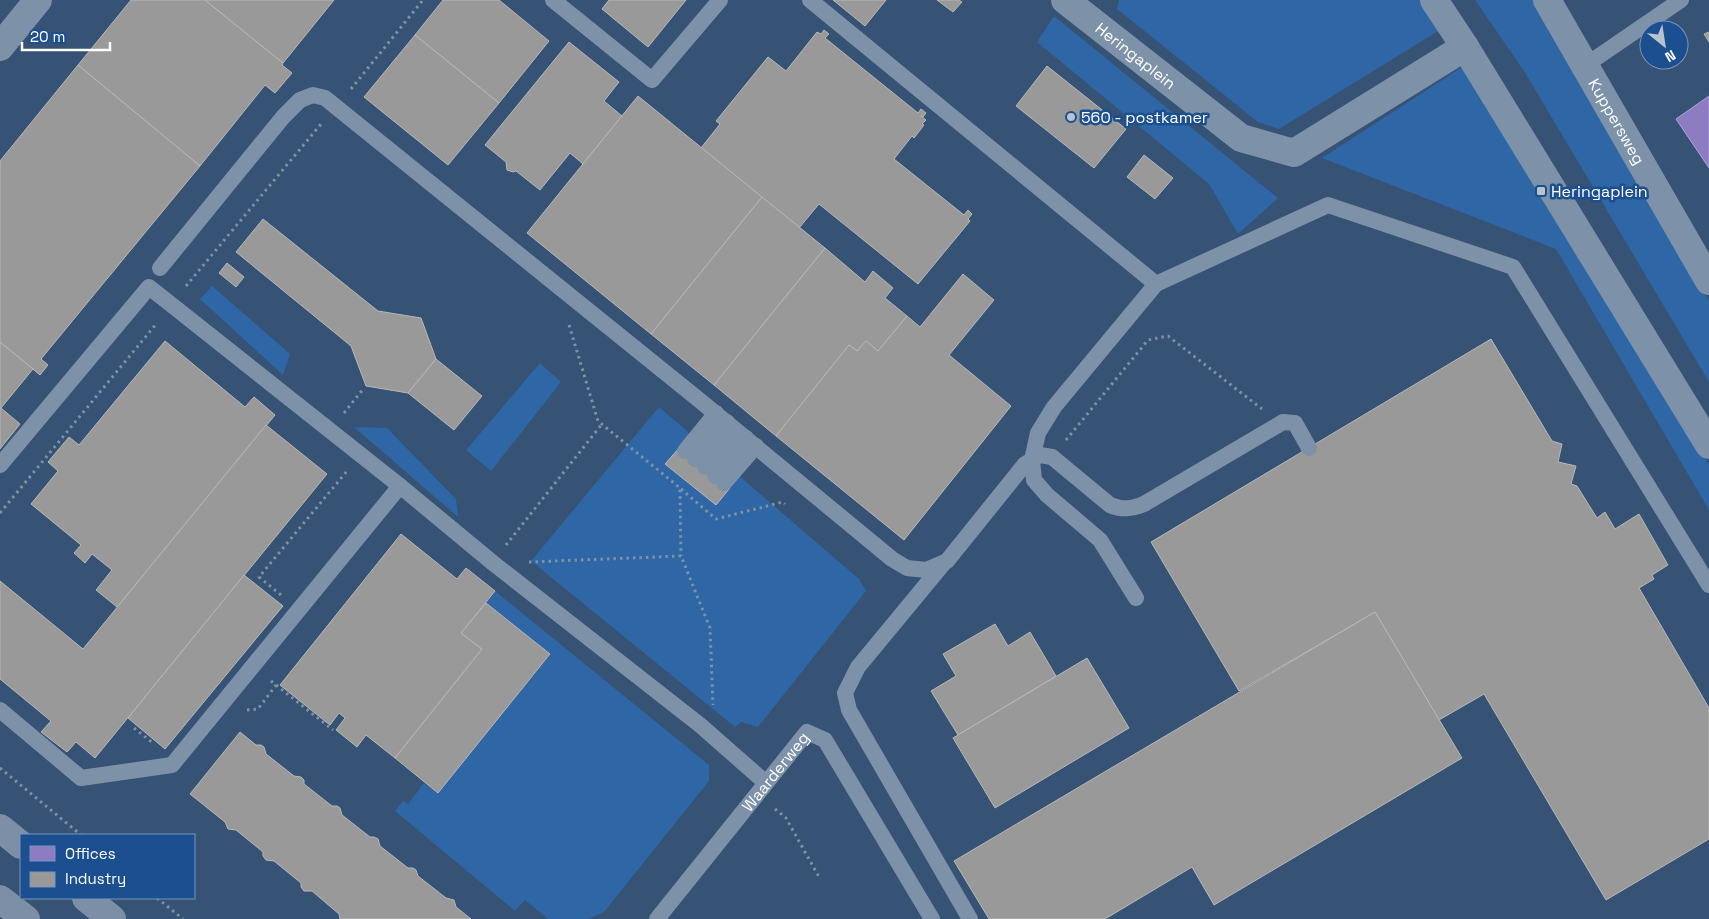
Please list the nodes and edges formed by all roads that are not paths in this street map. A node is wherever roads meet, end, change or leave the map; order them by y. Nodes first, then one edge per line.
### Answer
1 (38, 0) edge
2 (553, 0) edge
3 (720, 0) edge
4 (810, 0) edge
5 (1066, 0) edge
6 (1434, 0) edge
7 (1547, 0) edge
8 (1681, 0) edge
9 (1466, 47) junction
10 (0, 48) edge
11 (1586, 66) junction
12 (160, 268) dead end
13 (1709, 281) edge
14 (1156, 284) junction
15 (736, 430) junction
16 (1709, 445) edge
17 (1309, 448) dead end
18 (1032, 460) junction
19 (0, 465) edge
20 (705, 467) junction
21 (400, 486) junction
22 (946, 561) junction
23 (1709, 585) edge
24 (1136, 598) dead end
25 (0, 710) edge
26 (766, 783) junction
27 (0, 828) edge
28 (20, 844) edge
29 (0, 899) edge
30 (87, 899) edge
31 (26, 919) edge
32 (112, 919) edge
33 (657, 919) edge
34 (932, 919) edge
35 (970, 919) edge

1 - 10 street
2 - 3 lane
4 - 14 lane
5 - 9 street, Heringaplein
6 - 9 street
7 - 11 street, Kuppersweg
8 - 11 lane, Kuppersweg
9 - 16 street
11 - 13 street, Kuppersweg
12 - 15 lane
14 - 18 lane
14 - 23 lane
15 - 20 lane
15 - 20 lane
15 - 20 lane
15 - 22 lane
17 - 18 lane
18 - 22 lane
18 - 24 lane
19 - 21 lane
21 - 25 lane
21 - 26 lane
22 - 35 lane
26 - 33 lane, Waarderweg
26 - 34 lane, Waarderweg
27 - 28 main road
29 - 31 main road
30 - 32 main road

